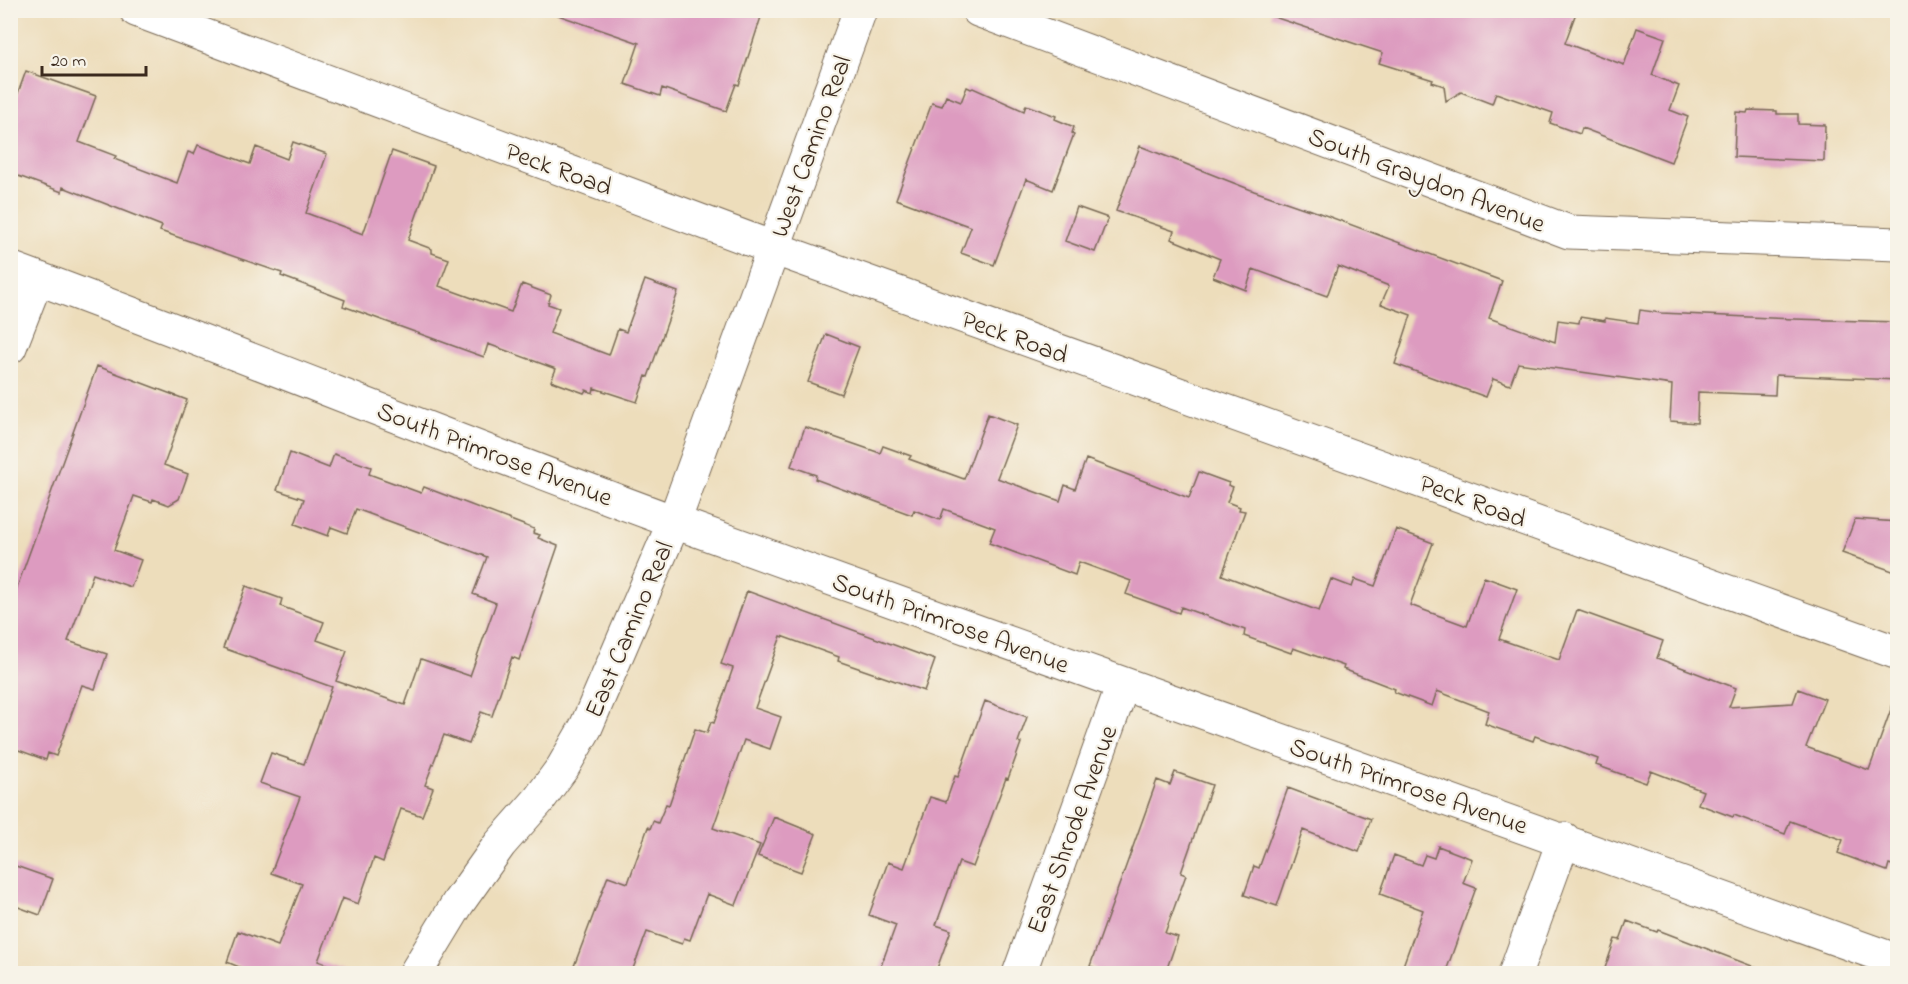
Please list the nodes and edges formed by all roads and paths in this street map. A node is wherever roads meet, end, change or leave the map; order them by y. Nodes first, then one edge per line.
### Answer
1 (136, 10) edge
2 (860, 10) edge
3 (978, 10) edge
4 (1898, 244) edge
5 (773, 248) junction
6 (24, 273) edge
7 (10, 347) edge
8 (674, 522) junction
9 (1898, 652) edge
10 (1123, 684) junction
11 (1564, 839) junction
12 (1898, 961) edge
13 (415, 974) edge
14 (1019, 974) edge
15 (1515, 974) edge

1 - 5 street, Peck Road
2 - 5 street, West Camino Real
3 - 4 street, South Graydon Avenue
5 - 8 street, East Camino Real
5 - 9 street, Peck Road
6 - 7 street
6 - 8 street, South Primrose Avenue
8 - 10 street, South Primrose Avenue
8 - 13 street, East Camino Real
10 - 11 street, South Primrose Avenue
10 - 14 street, East Shrode Avenue
11 - 12 street, South Primrose Avenue
11 - 15 street

